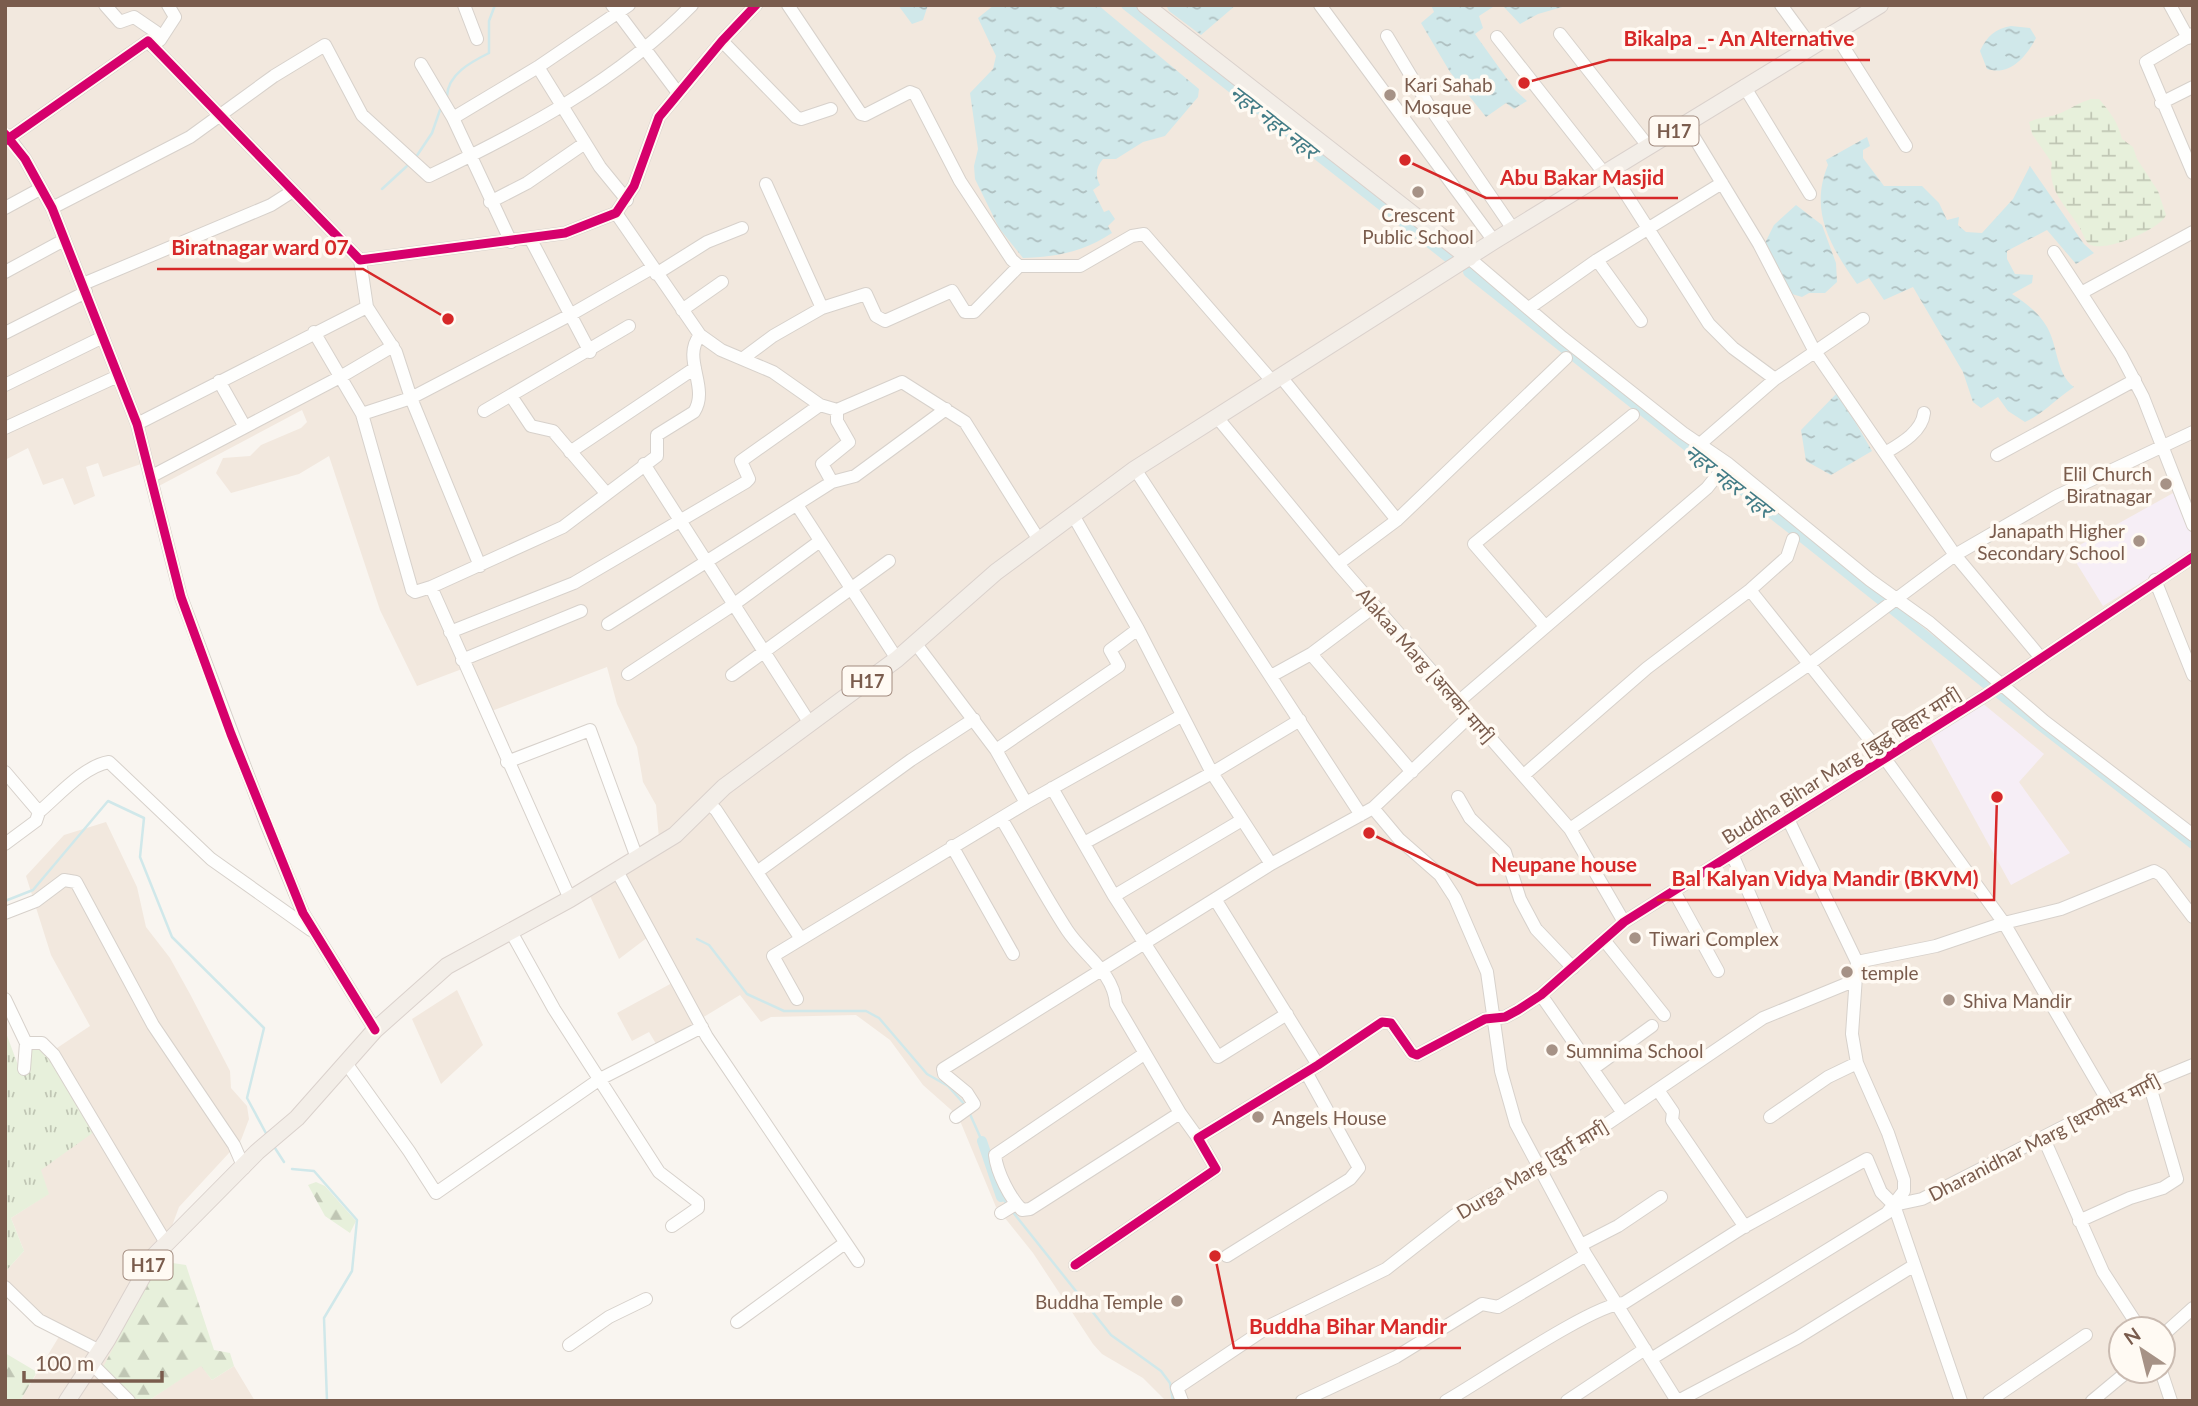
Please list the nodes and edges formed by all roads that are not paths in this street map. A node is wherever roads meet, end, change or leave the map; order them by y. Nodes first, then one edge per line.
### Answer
1 (105, 5) edge
2 (168, 5) edge
3 (464, 5) edge
4 (692, 5) edge
5 (756, 5) edge
6 (788, 5) edge
7 (1145, 5) edge
8 (1320, 5) edge
9 (1781, 5) edge
10 (2170, 5) edge
11 (1873, 7) edge
12 (620, 8) edge
13 (1834, 32) junction
14 (1560, 34) dead end
15 (1387, 36) dead end
16 (2190, 36) edge
17 (1497, 37) dead end
18 (477, 39) dead end
19 (722, 41) junction
20 (156, 43) junction
21 (1811, 46) junction
22 (644, 48) junction
23 (421, 64) dead end
24 (538, 67) junction
25 (1744, 86) junction
26 (2193, 87) edge
27 (678, 93) junction
28 (2161, 103) junction
29 (563, 107) junction
30 (831, 109) dead end
31 (220, 117) junction
32 (453, 118) junction
33 (1686, 124) junction
34 (7, 138) edge
35 (585, 143) junction
36 (1648, 146) junction
37 (1906, 146) dead end
38 (471, 156) junction
39 (1607, 171) junction
40 (2193, 173) edge
41 (1722, 183) junction
42 (766, 184) dead end
43 (40, 189) junction
44 (293, 191) junction
45 (1810, 194) dead end
46 (627, 200) junction
47 (490, 202) junction
48 (5, 208) edge
49 (52, 208) junction
50 (616, 213) junction
51 (742, 228) dead end
52 (1513, 229) junction
53 (1648, 230) junction
54 (2193, 232) edge
55 (530, 238) junction
56 (64, 240) junction
57 (1494, 241) junction
58 (511, 242) junction
59 (2054, 252) dead end
60 (1469, 258) junction
61 (360, 260) junction
62 (1597, 260) junction
63 (1019, 266) junction
64 (654, 271) junction
65 (5, 272) edge
66 (722, 282) dead end
67 (84, 288) junction
68 (2081, 293) junction
69 (367, 307) junction
70 (822, 308) junction
71 (1529, 308) junction
72 (682, 310) junction
73 (570, 315) junction
74 (1863, 319) dead end
75 (1641, 321) dead end
76 (629, 326) dead end
77 (5, 332) edge
78 (314, 332) junction
79 (700, 335) junction
80 (103, 337) junction
81 (393, 346) junction
82 (1814, 350) junction
83 (590, 352) junction
84 (1566, 358) dead end
85 (742, 359) junction
86 (695, 368) junction
87 (118, 376) junction
88 (342, 376) junction
89 (1775, 379) junction
90 (1277, 380) junction
91 (2134, 380) junction
92 (219, 381) junction
93 (5, 386) edge
94 (511, 396) junction
95 (411, 398) junction
96 (820, 405) junction
97 (946, 409) junction
98 (837, 410) junction
99 (484, 411) dead end
100 (1924, 413) dead end
101 (362, 414) junction
102 (1633, 415) dead end
103 (1216, 416) junction
104 (137, 424) junction
105 (245, 427) junction
106 (5, 428) edge
107 (2193, 432) edge
108 (1700, 444) junction
109 (2164, 446) junction
110 (570, 452) junction
111 (1885, 453) junction
112 (1997, 455) dead end
113 (644, 464) junction
114 (1135, 469) junction
115 (1723, 470) junction
116 (152, 476) junction
117 (832, 482) junction
118 (606, 493) junction
119 (797, 505) junction
120 (1073, 515) junction
121 (1397, 520) junction
122 (680, 522) junction
123 (2193, 525) edge
124 (1039, 540) junction
125 (1793, 540) dead end
126 (820, 541) junction
127 (1955, 555) junction
128 (2193, 556) edge
129 (705, 561) junction
130 (889, 561) dead end
131 (1338, 564) junction
132 (480, 566) junction
133 (2155, 580) junction
134 (430, 587) junction
135 (850, 589) junction
136 (1750, 590) junction
137 (1890, 602) junction
138 (733, 605) junction
139 (1375, 606) junction
140 (581, 611) dead end
141 (608, 624) dead end
142 (1545, 626) junction
143 (1138, 629) junction
144 (450, 632) junction
145 (916, 643) junction
146 (764, 654) junction
147 (1311, 654) junction
148 (2040, 658) junction
149 (897, 659) junction
150 (462, 660) junction
151 (1808, 665) junction
152 (628, 674) dead end
153 (732, 675) dead end
154 (2193, 675) edge
155 (1271, 676) junction
156 (2002, 685) junction
157 (1458, 702) junction
158 (1181, 716) junction
159 (1470, 716) junction
160 (974, 719) junction
161 (1300, 720) junction
162 (810, 722) junction
163 (996, 750) junction
164 (1885, 760) junction
165 (507, 762) junction
166 (5, 772) edge
167 (1412, 772) junction
168 (1212, 773) junction
169 (1525, 774) junction
170 (1052, 788) junction
171 (1458, 797) dead end
172 (708, 803) junction
173 (1026, 803) junction
174 (1373, 808) junction
175 (39, 812) junction
176 (1361, 815) junction
177 (1001, 818) junction
178 (1788, 819) junction
179 (1242, 820) junction
180 (1570, 829) junction
181 (2193, 835) edge
182 (1084, 843) junction
183 (5, 844) edge
184 (952, 846) junction
185 (1732, 854) junction
186 (637, 858) junction
187 (1271, 864) junction
188 (617, 871) junction
189 (757, 872) junction
190 (1674, 891) junction
191 (1114, 896) junction
192 (570, 899) junction
193 (1215, 899) junction
194 (5, 913) edge
195 (2193, 917) edge
196 (1624, 922) junction
197 (2004, 923) junction
198 (510, 930) junction
199 (315, 932) junction
200 (801, 939) junction
201 (1769, 939) dead end
202 (1604, 940) junction
203 (1144, 943) junction
204 (1013, 954) dead end
205 (1857, 962) junction
206 (1573, 968) junction
207 (1103, 970) junction
208 (1718, 971) dead end
209 (1856, 980) junction
210 (1541, 995) junction
211 (5, 999) edge
212 (797, 999) dead end
213 (1287, 1014) junction
214 (1664, 1015) dead end
215 (1495, 1018) junction
216 (702, 1027) junction
217 (1652, 1027) dead end
218 (375, 1030) junction
219 (26, 1043) junction
220 (1144, 1054) junction
221 (345, 1063) junction
222 (1857, 1063) junction
223 (1318, 1066) junction
224 (2192, 1067) edge
225 (1594, 1068) junction
226 (24, 1069) dead end
227 (1306, 1072) junction
228 (600, 1079) junction
229 (2148, 1083) junction
230 (1658, 1090) junction
231 (2109, 1103) junction
232 (1180, 1113) junction
233 (1623, 1113) junction
234 (956, 1116) dead end
235 (1770, 1116) dead end
236 (1198, 1138) junction
237 (2043, 1139) junction
238 (1542, 1167) junction
239 (244, 1168) junction
240 (1661, 1197) dead end
241 (1016, 1204) junction
242 (1894, 1205) junction
243 (1001, 1213) dead end
244 (2079, 1221) junction
245 (672, 1226) dead end
246 (1745, 1227) junction
247 (166, 1243) junction
248 (845, 1243) junction
249 (1583, 1250) junction
250 (1227, 1255) dead end
251 (858, 1261) dead end
252 (1075, 1265) dead end
253 (1913, 1266) junction
254 (5, 1287) edge
255 (646, 1299) dead end
256 (1616, 1303) junction
257 (2193, 1308) edge
258 (2131, 1315) edge
259 (737, 1322) dead end
260 (2177, 1322) edge
261 (2086, 1335) dead end
262 (569, 1345) dead end
263 (1648, 1354) junction
264 (96, 1357) junction
265 (1594, 1368) dead end
266 (1600, 1380) junction
267 (2111, 1385) edge
268 (1180, 1395) edge
269 (67, 1401) edge
270 (130, 1401) edge
271 (1302, 1401) edge
272 (1446, 1401) edge
273 (1567, 1401) edge
274 (1678, 1401) edge
275 (1961, 1401) edge
276 (1989, 1401) edge
277 (2092, 1401) edge

1 - 20 street
2 - 20 street
3 - 18 street
4 - 22 street
5 - 19 street
6 - 63 street
7 - 60 main road
8 - 57 street
9 - 21 street
10 - 16 street
11 - 13 main road, H17
12 - 22 street
12 - 24 street
13 - 21 main road, H17
13 - 37 street
14 - 36 street
15 - 52 street
16 - 28 street
17 - 39 street
19 - 27 street
19 - 30 street
20 - 31 street
20 - 34 street
21 - 25 main road, H17
22 - 27 street
22 - 29 street
23 - 32 street
24 - 29 street
24 - 32 street
25 - 33 main road, H17
25 - 45 street
26 - 28 street
27 - 46 street
28 - 40 street
29 - 35 street
29 - 38 street
31 - 38 street
31 - 44 street
31 - 49 street
32 - 38 street
33 - 36 main road, H17
33 - 41 street
34 - 43 street
35 - 46 street
35 - 47 street
36 - 39 main road, H17
38 - 47 street
39 - 52 main road, H17
39 - 53 street
41 - 53 street
41 - 82 street
42 - 70 street
43 - 48 street
43 - 49 street
44 - 61 street
44 - 67 street
46 - 50 street
47 - 58 street
49 - 56 street
50 - 55 street
50 - 64 street
51 - 64 street
52 - 57 main road, H17
53 - 62 street
53 - 89 street
54 - 68 street
55 - 58 street
55 - 73 street
56 - 65 street
56 - 67 street
57 - 60 main road, H17
58 - 61 street
59 - 68 street
60 - 71 street
60 - 90 main road, H17
61 - 69 street
62 - 71 street
62 - 75 street
63 - 70 street
63 - 90 street
64 - 72 street
64 - 73 street
66 - 72 street
67 - 77 street
67 - 80 street
68 - 91 street
69 - 78 street
69 - 81 street
70 - 85 street
71 - 108 street
72 - 79 street
73 - 83 street
73 - 95 street
74 - 82 street
76 - 83 street
78 - 88 street
78 - 92 street
79 - 85 street
79 - 86 street
80 - 87 street
80 - 93 street
81 - 88 street
81 - 95 street
82 - 89 street
82 - 111 street
83 - 94 street
84 - 121 street
85 - 96 street
86 - 110 street
86 - 113 street
87 - 104 street
87 - 106 street
88 - 101 street
88 - 105 street
89 - 108 street
90 - 103 main road, H17
90 - 121 street
91 - 109 street
91 - 112 street
92 - 104 street
92 - 105 street
94 - 99 street
94 - 110 street
95 - 101 street
95 - 132 street
96 - 98 street
96 - 122 street
97 - 98 street
97 - 117 street
97 - 124 street
98 - 117 street
100 - 111 street
101 - 134 street
102 - 142 street
103 - 114 main road, H17
103 - 131 street, Alakaa Marg [अलका मार्ग]
104 - 116 street
105 - 116 street
107 - 109 street
108 - 115 street
109 - 123 street
109 - 127 street
110 - 118 street
111 - 127 street
113 - 118 street
113 - 122 street
114 - 120 main road, H17
114 - 155 street
115 - 137 street
115 - 142 street
116 - 199 street
117 - 119 street
118 - 132 street
119 - 126 street
119 - 129 street
120 - 124 main road, H17
120 - 143 street
121 - 131 street
122 - 129 street
122 - 144 street
124 - 145 main road, H17
125 - 136 street
126 - 135 street
126 - 138 street
127 - 137 street
127 - 148 street
128 - 133 street, Buddha Bihar Marg [बुद्ध विहार मार्ग]
129 - 138 street
129 - 141 street
130 - 135 street
131 - 139 street, Alakaa Marg [अलका मार्ग]
132 - 134 street
133 - 148 street, Buddha Bihar Marg [बुद्ध विहार मार्ग]
133 - 154 street
134 - 144 street
135 - 146 street
135 - 149 street
136 - 151 street
136 - 169 street
137 - 151 street
137 - 156 street
138 - 146 street
138 - 152 street
139 - 147 street
139 - 157 street, Alakaa Marg [अलका मार्ग]
140 - 150 street
142 - 157 street
143 - 158 street
143 - 163 street
144 - 150 street
145 - 149 main road, H17
145 - 160 street
146 - 153 street
146 - 162 street
147 - 155 street
147 - 167 street
148 - 156 street, Buddha Bihar Marg [बुद्ध विहार मार्ग]
149 - 162 main road, H17
150 - 165 street
151 - 164 street
151 - 180 street
155 - 161 street
156 - 164 street, Buddha Bihar Marg [बुद्ध विहार मार्ग]
156 - 181 street
157 - 159 street, Alakaa Marg [अलका मार्ग]
158 - 168 street
158 - 170 street
159 - 167 street
159 - 169 street, Alakaa Marg [अलका मार्ग]
160 - 163 street
160 - 189 street
161 - 168 street
161 - 176 street
162 - 172 main road, H17
163 - 173 street
164 - 178 street, Buddha Bihar Marg [बुद्ध विहार मार्ग]
164 - 197 street
165 - 186 street
165 - 192 street
166 - 175 street
167 - 174 street
168 - 179 street
168 - 182 street
169 - 180 street, Alakaa Marg [अलका मार्ग]
170 - 173 street
170 - 182 street
171 - 206 street
172 - 186 main road, H17
172 - 189 street
173 - 177 street
174 - 176 street
174 - 215 street
175 - 183 street
175 - 199 street
176 - 187 street
177 - 184 street
177 - 207 street
178 - 185 street, Buddha Bihar Marg [बुद्ध विहार मार्ग]
178 - 205 street
179 - 187 street
179 - 191 street
180 - 196 street, Alakaa Marg [अलका मार्ग]
182 - 191 street
184 - 200 street
184 - 204 street
185 - 190 street, Buddha Bihar Marg [बुद्ध विहार मार्ग]
185 - 201 street
186 - 188 main road, H17
187 - 193 street
188 - 192 main road, H17
188 - 216 street
189 - 200 street
190 - 196 street, Buddha Bihar Marg [बुद्ध विहार मार्ग]
190 - 208 street
191 - 203 street
192 - 198 main road, H17
193 - 203 street
193 - 213 street
194 - 239 street
195 - 197 street
196 - 202 street, Buddha Bihar Marg [बुद्ध विहार मार्ग]
197 - 205 street
197 - 231 street
198 - 218 main road, H17
198 - 228 street
199 - 218 street
200 - 212 street
202 - 206 street, Buddha Bihar Marg [बुद्ध विहार मार्ग]
202 - 214 street
203 - 207 street
203 - 213 street
205 - 209 street
206 - 210 street, Buddha Bihar Marg [बुद्ध विहार मार्ग]
207 - 220 street
207 - 234 street
209 - 222 street
209 - 230 street, Durga Marg [दुर्गा मार्ग]
210 - 215 street, Buddha Bihar Marg [बुद्ध विहार मार्ग]
210 - 225 street
211 - 219 street
213 - 223 street
215 - 223 street, Buddha Bihar Marg [बुद्ध विहार मार्ग]
215 - 238 street
216 - 228 street
216 - 248 street
217 - 225 street
218 - 221 main road, H17
219 - 226 street
219 - 247 street
220 - 232 street
220 - 241 street
221 - 228 street
221 - 239 main road, H17
222 - 235 street
222 - 242 street
223 - 227 street, Buddha Bihar Marg [बुद्ध विहार मार्ग]
224 - 229 street, Dharanidhar Marg [धरणीधर मार्ग]
225 - 233 street
227 - 236 street, Buddha Bihar Marg [बुद्ध विहार मार्ग]
227 - 250 street
228 - 245 street
229 - 231 street, Dharanidhar Marg [धरणीधर मार्ग]
229 - 244 street
230 - 233 street, Durga Marg [दुर्गा मार्ग]
230 - 246 street
231 - 237 street, Dharanidhar Marg [धरणीधर मार्ग]
232 - 236 street
232 - 241 street
233 - 238 street, Durga Marg [दुर्गा मार्ग]
236 - 252 street
237 - 242 street, Dharanidhar Marg [धरणीधर मार्ग]
237 - 244 street
238 - 249 street
238 - 268 street, Durga Marg [दुर्गा मार्ग]
239 - 247 main road, H17
240 - 249 street
241 - 243 street
242 - 246 street
242 - 253 street
242 - 263 street
244 - 258 street
246 - 256 street
247 - 264 main road, H17
248 - 251 street
248 - 259 street
249 - 256 street
249 - 271 street
253 - 274 street
253 - 275 street
254 - 264 street
255 - 262 street
256 - 263 street
256 - 272 street
257 - 260 street
261 - 276 street
263 - 266 street
263 - 274 street
264 - 269 main road, H17
264 - 270 street
265 - 266 street
266 - 273 street
267 - 277 street

